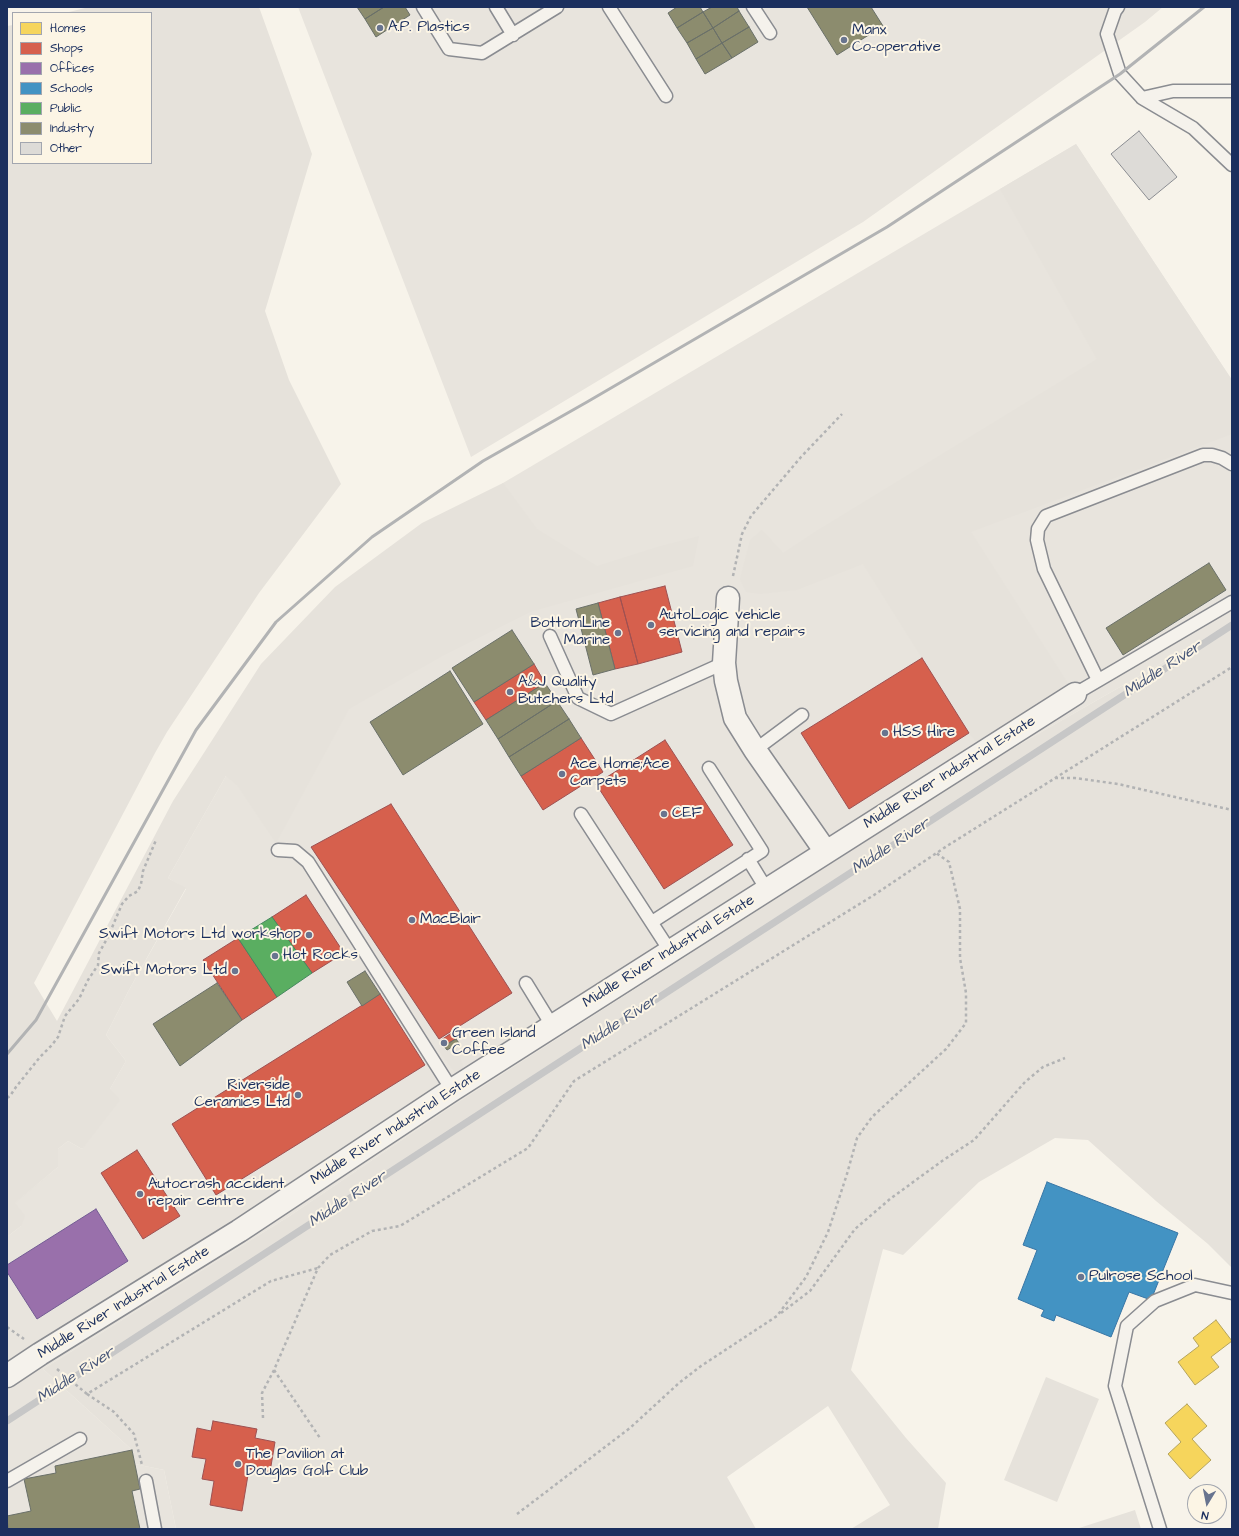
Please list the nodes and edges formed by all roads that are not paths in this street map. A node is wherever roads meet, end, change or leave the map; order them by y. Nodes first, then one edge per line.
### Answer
1 (423, 7) edge
2 (496, 7) edge
3 (557, 7) edge
4 (609, 7) edge
5 (753, 7) edge
6 (1118, 7) edge
7 (770, 33) dead end
8 (513, 35) junction
9 (1232, 91) edge
10 (666, 96) dead end
11 (1142, 98) junction
12 (1232, 165) edge
13 (1232, 464) edge
14 (728, 598) road end
15 (1232, 602) edge
16 (550, 636) dead end
17 (724, 662) junction
18 (1098, 680) junction
19 (1075, 694) joint
20 (802, 715) dead end
21 (755, 750) junction
22 (709, 768) dead end
23 (581, 814) dead end
24 (278, 850) dead end
25 (826, 852) junction
26 (748, 859) junction
27 (767, 890) junction
28 (652, 922) junction
29 (670, 951) junction
30 (526, 983) dead end
31 (553, 1026) junction
32 (452, 1090) junction
33 (1232, 1293) edge
34 (7, 1376) edge
35 (80, 1439) dead end
36 (146, 1480) road end
37 (7, 1481) edge
38 (155, 1529) edge
39 (1160, 1529) edge

1 - 8 lane
2 - 8 lane
3 - 8 lane
4 - 10 lane
5 - 7 lane
6 - 11 lane
9 - 11 lane
11 - 12 lane
13 - 18 lane
14 - 17 street
15 - 18 lane
16 - 17 lane
17 - 21 street
18 - 19 lane
19 - 25 street, Middle River Industrial Estate
20 - 21 lane
21 - 25 street
22 - 26 lane
23 - 28 lane
24 - 32 lane
25 - 27 street, Middle River Industrial Estate
26 - 27 lane
26 - 28 lane
27 - 29 street, Middle River Industrial Estate
28 - 29 lane
29 - 31 street, Middle River Industrial Estate
30 - 31 lane
31 - 32 street, Middle River Industrial Estate
32 - 34 street, Middle River Industrial Estate
33 - 39 lane
35 - 37 lane
36 - 38 lane

